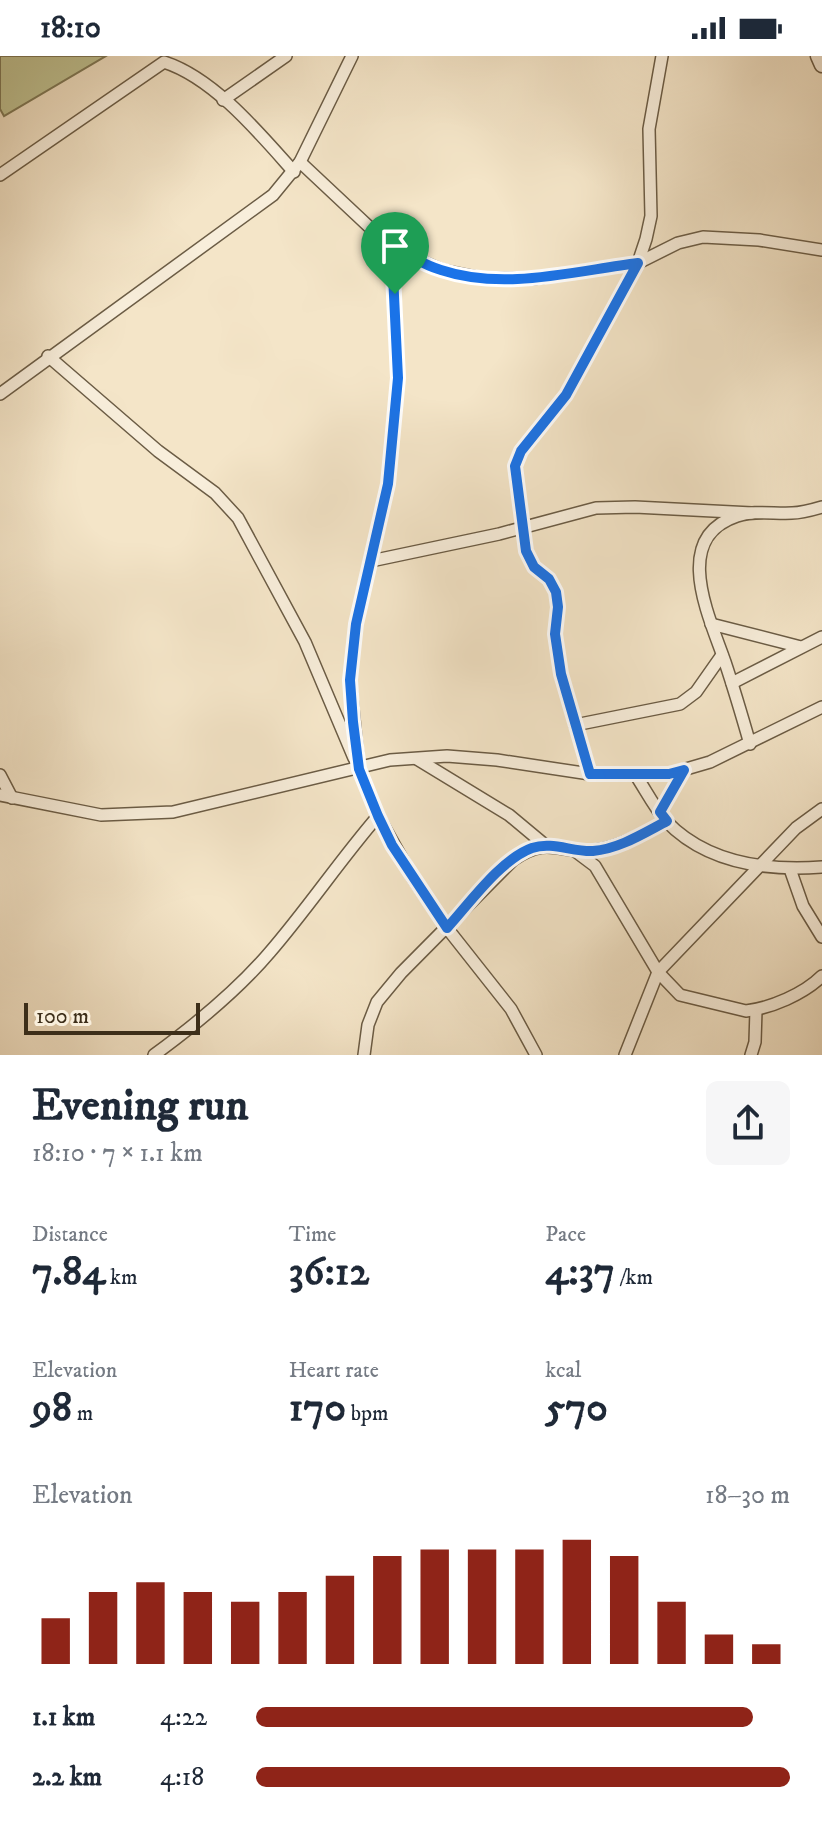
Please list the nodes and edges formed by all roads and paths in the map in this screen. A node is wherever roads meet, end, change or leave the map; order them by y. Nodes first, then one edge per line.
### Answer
1 (286, 56) edge
2 (352, 56) edge
3 (662, 56) edge
4 (818, 56) edge
5 (822, 65) edge
6 (223, 100) junction
7 (297, 167) junction
8 (0, 175) edge
9 (381, 238) junction
10 (822, 250) edge
11 (638, 263) junction
12 (48, 356) junction
13 (0, 394) edge
14 (822, 507) edge
15 (752, 513) junction
16 (523, 527) junction
17 (371, 561) junction
18 (711, 624) junction
19 (822, 637) edge
20 (801, 647) junction
21 (722, 655) junction
22 (732, 683) junction
23 (822, 707) edge
24 (575, 725) junction
25 (750, 744) junction
26 (417, 758) junction
27 (359, 769) junction
28 (684, 770) junction
29 (590, 774) junction
30 (635, 774) junction
31 (0, 775) edge
32 (6, 796) edge
33 (822, 809) edge
34 (378, 816) junction
35 (663, 816) junction
36 (545, 845) junction
37 (575, 850) junction
38 (822, 867) edge
39 (760, 868) junction
40 (790, 869) junction
41 (447, 928) junction
42 (822, 937) edge
43 (658, 972) junction
44 (822, 976) edge
45 (756, 1010) junction
46 (154, 1055) edge
47 (364, 1055) edge
48 (536, 1055) edge
49 (625, 1055) edge
50 (751, 1055) edge

1 - 6 street
2 - 7 street
3 - 11 street
4 - 5 street
6 - 7 street
6 - 8 street
7 - 9 street
7 - 12 street
9 - 11 street
9 - 17 street
10 - 11 street
11 - 16 street
12 - 13 street
12 - 27 street
14 - 15 street
15 - 16 street
15 - 18 street
16 - 17 street
16 - 24 street
17 - 27 street
18 - 20 street
18 - 21 street
19 - 20 street
20 - 22 street
21 - 22 street
21 - 24 street
22 - 25 street
23 - 25 street
24 - 29 street
25 - 28 street
26 - 27 street
26 - 29 street
26 - 36 street
27 - 32 street
27 - 34 street
28 - 30 street
28 - 35 street
29 - 30 street
30 - 35 street
31 - 32 street
33 - 39 street
34 - 41 street
34 - 46 street
35 - 37 street
35 - 39 street
36 - 37 street
36 - 41 street
37 - 43 street
38 - 40 street
39 - 40 street
39 - 43 street
40 - 42 street
41 - 47 street
41 - 48 street
43 - 45 street
43 - 49 street
44 - 45 street
45 - 50 street

